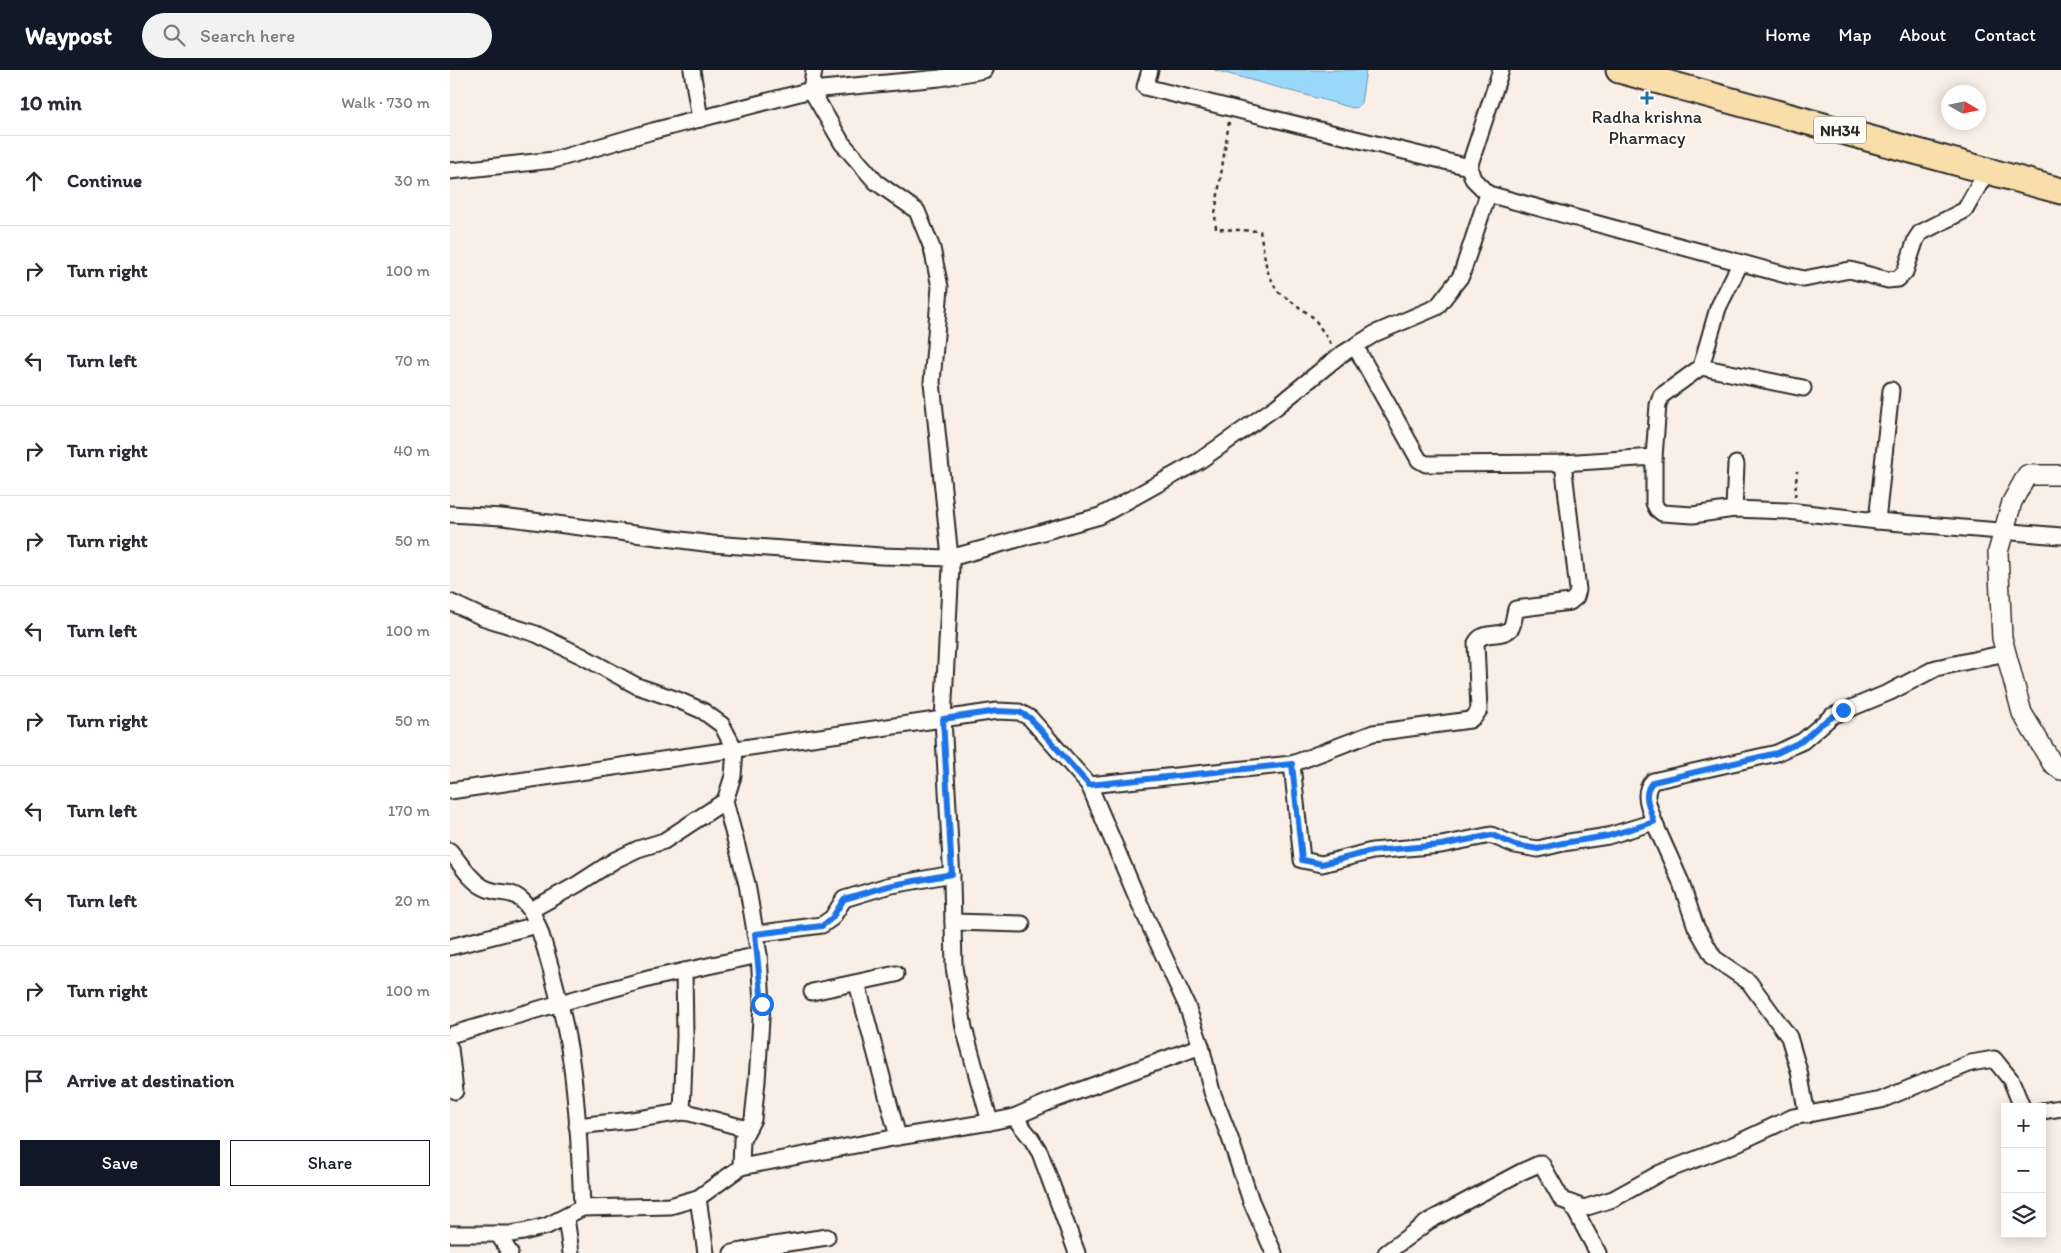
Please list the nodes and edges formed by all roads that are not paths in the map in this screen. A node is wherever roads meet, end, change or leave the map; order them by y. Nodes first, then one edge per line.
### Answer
1 (692, 70) edge
2 (814, 70) edge
3 (984, 70) edge
4 (1150, 70) edge
5 (1501, 70) edge
6 (1619, 70) edge
7 (1673, 77) edge
8 (811, 90) junction
9 (700, 119) junction
10 (1469, 167) junction
11 (1988, 169) junction
12 (450, 171) edge
13 (2061, 191) edge
14 (1488, 194) junction
15 (1740, 264) junction
16 (1355, 346) junction
17 (1701, 367) junction
18 (1803, 388) dead end
19 (1891, 390) dead end
20 (1654, 457) junction
21 (1563, 463) junction
22 (1736, 464) dead end
23 (2061, 476) edge
24 (1734, 510) junction
25 (450, 514) edge
26 (1877, 521) junction
27 (2004, 530) junction
28 (2061, 536) edge
29 (950, 558) junction
30 (450, 602) edge
31 (2006, 653) junction
32 (943, 719) junction
33 (735, 750) junction
34 (1292, 764) junction
35 (2061, 770) edge
36 (1089, 785) junction
37 (450, 791) edge
38 (725, 801) junction
39 (1654, 822) junction
40 (450, 851) edge
41 (952, 874) junction
42 (531, 910) junction
43 (953, 922) junction
44 (1022, 924) dead end
45 (537, 925) junction
46 (755, 934) junction
47 (450, 947) edge
48 (759, 955) junction
49 (684, 971) junction
50 (896, 974) dead end
51 (857, 983) junction
52 (812, 992) dead end
53 (560, 1003) junction
54 (450, 1036) edge
55 (1201, 1046) junction
56 (450, 1048) edge
57 (455, 1092) dead end
58 (2020, 1103) edge
59 (2061, 1108) edge
60 (2046, 1110) edge
61 (682, 1112) junction
62 (1807, 1115) junction
63 (1014, 1117) junction
64 (990, 1122) junction
65 (577, 1126) junction
66 (747, 1129) junction
67 (898, 1137) junction
68 (741, 1167) junction
69 (698, 1198) junction
70 (1571, 1203) junction
71 (582, 1208) junction
72 (566, 1217) junction
73 (450, 1234) edge
74 (498, 1234) junction
75 (827, 1237) dead end
76 (510, 1253) edge
77 (571, 1253) edge
78 (706, 1253) edge
79 (732, 1253) edge
80 (1077, 1253) edge
81 (1274, 1253) edge
82 (1386, 1253) edge
83 (1598, 1253) edge

1 - 9 street
2 - 8 street
3 - 8 street
4 - 10 street
5 - 10 street
6 - 7 main road, NH34
7 - 11 main road, NH34
8 - 9 street
8 - 29 street
9 - 12 street
10 - 14 street
11 - 13 main road, NH34
11 - 15 street
14 - 15 street
14 - 16 street
15 - 17 street
16 - 21 street
16 - 29 street
17 - 18 street
17 - 20 street
19 - 26 street
20 - 21 street
20 - 24 street
21 - 34 street
22 - 24 street
23 - 27 street
24 - 26 street
25 - 29 street
26 - 27 street
27 - 28 street
27 - 31 street
29 - 32 street
30 - 33 street
31 - 35 street
31 - 39 street
32 - 33 street
32 - 36 street
32 - 41 street
33 - 37 street
33 - 38 street
34 - 36 street
34 - 39 street
36 - 55 street
38 - 42 street
38 - 46 street
39 - 62 street
40 - 42 street
41 - 43 street
41 - 46 street
42 - 45 street
43 - 44 street
43 - 64 street
45 - 47 street
45 - 53 street
46 - 48 street
48 - 49 street
48 - 66 street
49 - 53 street
49 - 61 street
50 - 51 street
51 - 52 street
51 - 67 street
53 - 54 street
53 - 65 street
55 - 63 street
55 - 81 street
56 - 57 street
58 - 62 street
59 - 60 street
61 - 65 street
61 - 66 street
62 - 70 street
63 - 64 street
63 - 80 street
64 - 67 street
65 - 71 street
66 - 68 street
67 - 68 street
68 - 69 street
69 - 71 street
69 - 78 street
70 - 82 street
70 - 83 street
71 - 72 street
72 - 74 street
72 - 77 street
73 - 74 street
74 - 76 street
75 - 79 street

